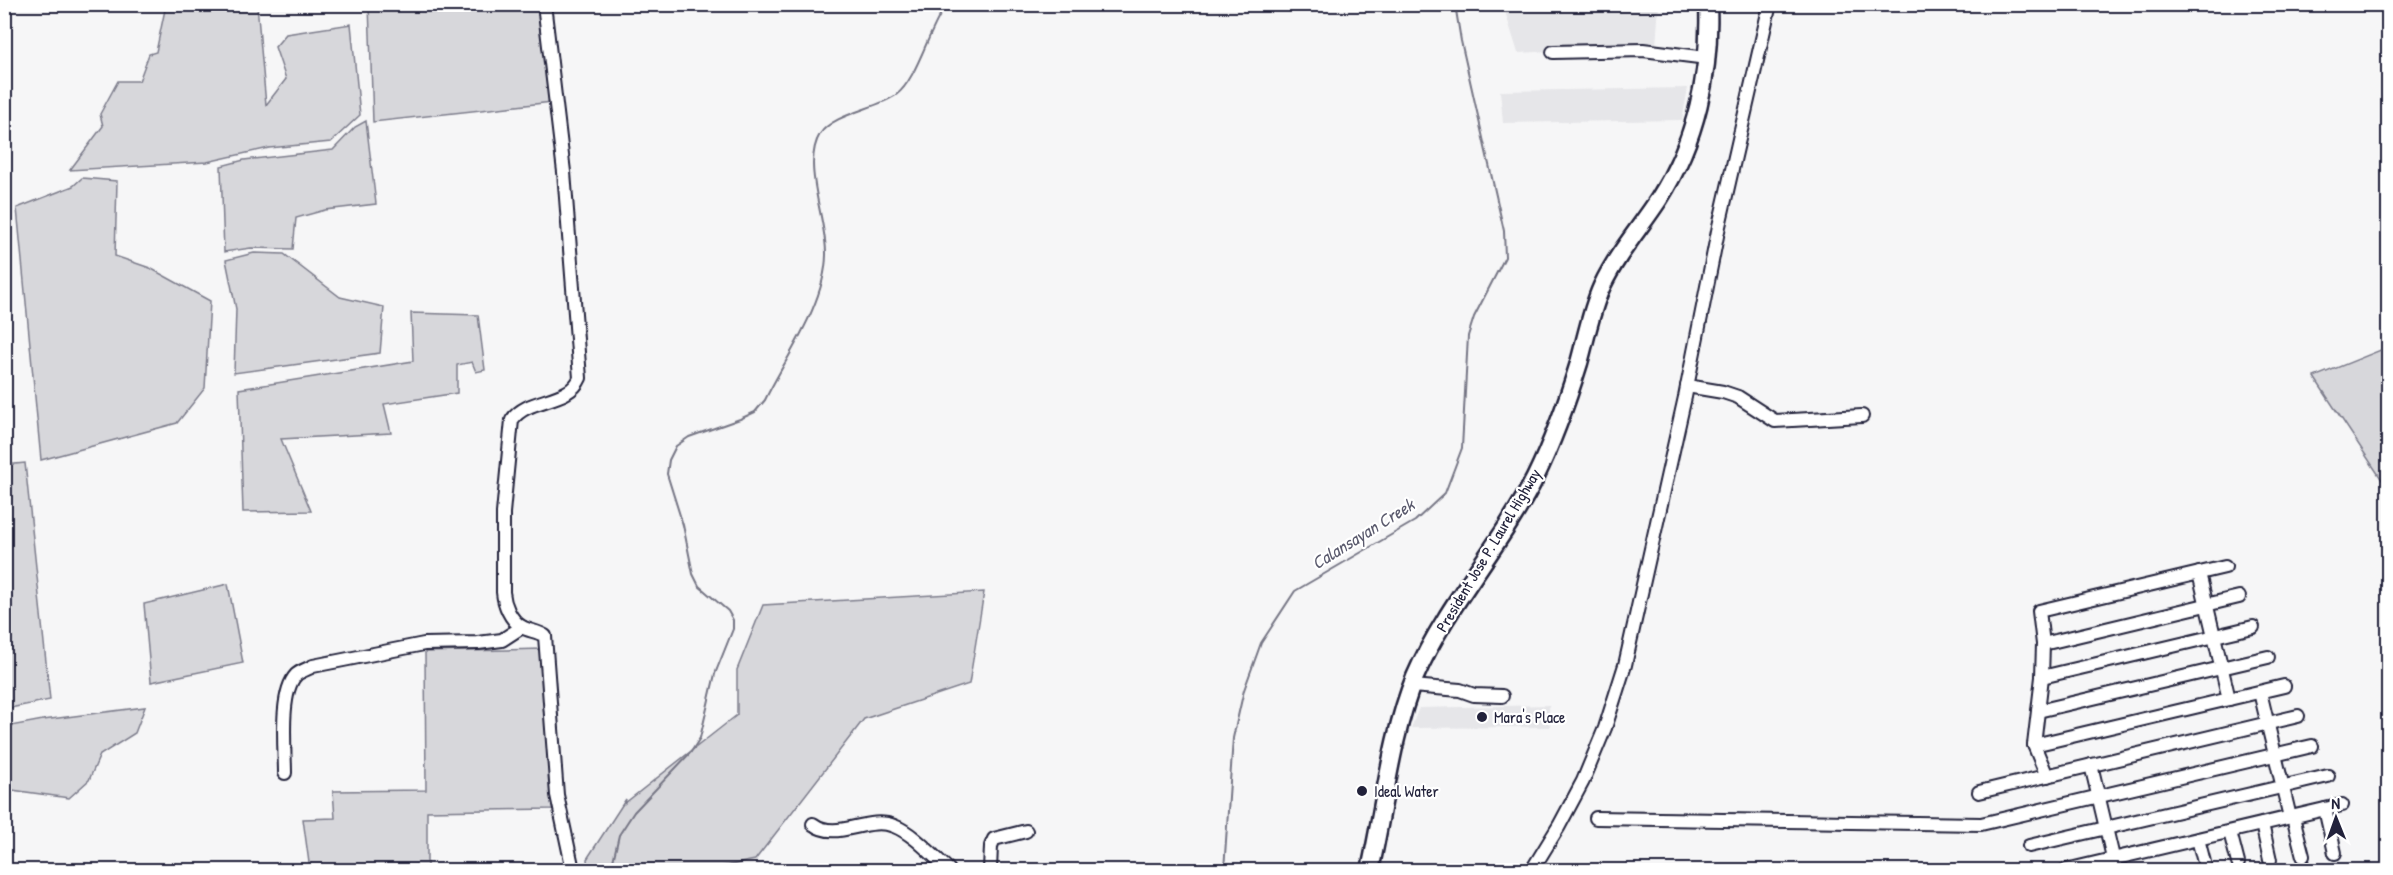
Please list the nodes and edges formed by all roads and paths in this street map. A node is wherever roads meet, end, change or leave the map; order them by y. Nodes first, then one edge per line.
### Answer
1 (544, 4) edge
2 (1708, 4) edge
3 (1770, 4) edge
4 (1553, 52) dead end
5 (1707, 58) junction
6 (1687, 386) junction
7 (1862, 416) dead end
8 (2225, 567) dead end
9 (2199, 573) junction
10 (2239, 597) dead end
11 (2207, 605) junction
12 (522, 627) junction
13 (2253, 627) dead end
14 (2214, 636) junction
15 (2043, 644) junction
16 (2268, 657) dead end
17 (2222, 668) junction
18 (2042, 677) junction
19 (1412, 686) junction
20 (2284, 686) dead end
21 (2260, 692) junction
22 (1502, 696) dead end
23 (2229, 699) junction
24 (2038, 711) junction
25 (2298, 716) dead end
26 (2267, 724) junction
27 (2034, 745) junction
28 (2313, 746) dead end
29 (2275, 755) junction
30 (2091, 765) junction
31 (285, 773) dead end
32 (2047, 776) junction
33 (2328, 776) dead end
34 (2282, 786) junction
35 (1979, 792) dead end
36 (2099, 796) junction
37 (2342, 805) dead end
38 (2325, 809) junction
39 (2292, 817) junction
40 (1596, 818) dead end
41 (813, 824) dead end
42 (2262, 824) junction
43 (2106, 828) junction
44 (1026, 831) dead end
45 (2230, 832) junction
46 (2198, 839) junction
47 (2029, 846) dead end
48 (2335, 853) dead end
49 (2303, 856) dead end
50 (2270, 860) dead end
51 (2238, 863) dead end
52 (2115, 865) edge
53 (573, 870) edge
54 (949, 870) edge
55 (990, 870) edge
56 (1370, 870) edge
57 (1532, 870) edge
58 (2066, 870) edge
59 (2206, 870) edge

1 - 12 street
2 - 5 highway, President Jose P. Laurel Highway
3 - 6 street
4 - 5 street
5 - 19 highway, President Jose P. Laurel Highway
6 - 7 street
6 - 57 street
8 - 9 street
9 - 11 street
9 - 15 street
10 - 11 street
11 - 14 street
11 - 15 street
12 - 31 street
12 - 53 street
13 - 14 street
14 - 17 street
14 - 18 street
15 - 18 street
16 - 17 street
17 - 23 street
17 - 24 street
18 - 24 street
19 - 22 street
19 - 56 highway, President Jose P. Laurel Highway
20 - 21 street
21 - 23 street
21 - 26 street
23 - 27 street
24 - 27 street
25 - 26 street
26 - 29 street
26 - 30 street
27 - 32 street
28 - 29 street
29 - 34 street
29 - 36 street
30 - 32 street
30 - 36 street
32 - 35 street
33 - 34 street
34 - 39 street
34 - 43 street
36 - 40 street
36 - 43 street
37 - 38 street
38 - 39 street
38 - 48 street
39 - 42 street
39 - 49 street
41 - 54 street
42 - 45 street
42 - 50 street
43 - 47 street
43 - 52 street
44 - 55 street
45 - 46 street
45 - 51 street
46 - 52 street
46 - 59 street
52 - 58 street

